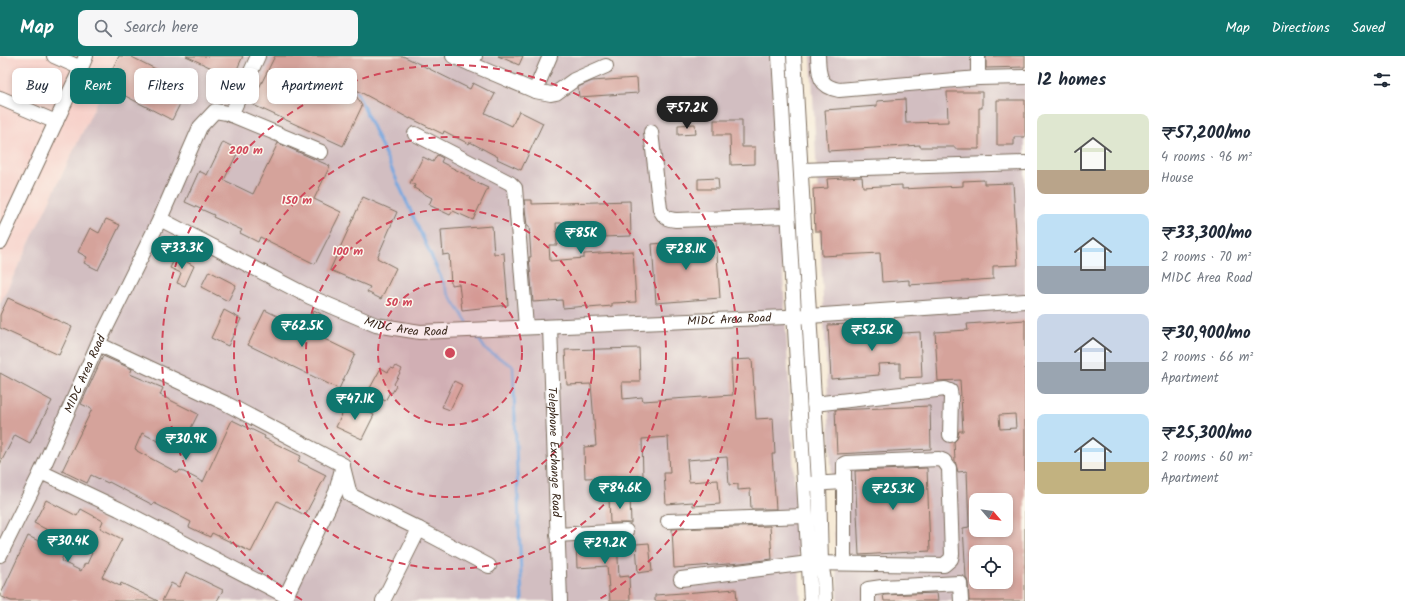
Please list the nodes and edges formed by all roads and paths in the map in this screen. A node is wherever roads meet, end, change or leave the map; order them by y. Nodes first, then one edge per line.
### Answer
1 (54, 56) edge
2 (258, 56) edge
3 (453, 56) edge
4 (550, 56) edge
5 (779, 56) edge
6 (794, 56) edge
7 (818, 56) edge
8 (978, 56) edge
9 (473, 60) edge
10 (84, 62) edge
11 (606, 66) dead end
12 (1025, 77) edge
13 (978, 78) junction
14 (535, 91) junction
15 (0, 98) edge
16 (231, 115) junction
17 (56, 122) junction
18 (651, 132) dead end
19 (415, 134) dead end
20 (321, 152) dead end
21 (1025, 163) edge
22 (801, 170) junction
23 (788, 216) junction
24 (160, 219) junction
25 (0, 242) edge
26 (1025, 301) edge
27 (809, 316) junction
28 (794, 317) junction
29 (526, 327) junction
30 (550, 327) junction
31 (98, 344) junction
32 (798, 394) junction
33 (814, 398) junction
34 (950, 435) dead end
35 (802, 448) junction
36 (816, 448) junction
37 (343, 465) junction
38 (41, 472) junction
39 (844, 482) junction
40 (804, 484) junction
41 (819, 484) junction
42 (805, 516) junction
43 (668, 521) dead end
44 (419, 529) junction
45 (626, 532) dead end
46 (556, 535) junction
47 (1, 549) edge
48 (815, 563) junction
49 (844, 563) junction
50 (489, 566) dead end
51 (681, 579) dead end
52 (285, 598) edge
53 (383, 601) edge
54 (560, 601) edge
55 (811, 601) edge
56 (825, 601) edge
57 (868, 601) edge
58 (962, 601) edge

1 - 10 street
2 - 16 street
3 - 9 street
4 - 14 street
5 - 23 street
6 - 22 street
7 - 13 street
8 - 13 street
9 - 14 street
10 - 17 street
11 - 14 street
12 - 13 street
15 - 17 street
16 - 20 street
16 - 24 street
17 - 25 street
18 - 23 street
19 - 29 street
21 - 22 street
22 - 27 street
23 - 28 street
24 - 29 street, MIDC Area Road
24 - 31 street, MIDC Area Road
26 - 27 street, MIDC Area Road
27 - 28 street, MIDC Area Road
27 - 33 street
28 - 30 street, MIDC Area Road
28 - 32 street
29 - 30 street, MIDC Area Road
30 - 46 street, Telephone Exchange Road
31 - 37 street
31 - 38 street, MIDC Area Road
32 - 33 street
32 - 35 street
33 - 34 street
33 - 36 street
35 - 36 street
35 - 40 street
36 - 41 street
37 - 44 street
37 - 52 street
38 - 47 street, MIDC Area Road
38 - 52 street
39 - 41 street
39 - 49 street
39 - 49 street
40 - 41 street
40 - 42 street
41 - 48 street
42 - 43 street
42 - 48 street
44 - 50 street
44 - 53 street
45 - 46 street
46 - 54 street, Telephone Exchange Road
48 - 49 street
48 - 51 street
48 - 55 street
48 - 56 street
57 - 58 street

